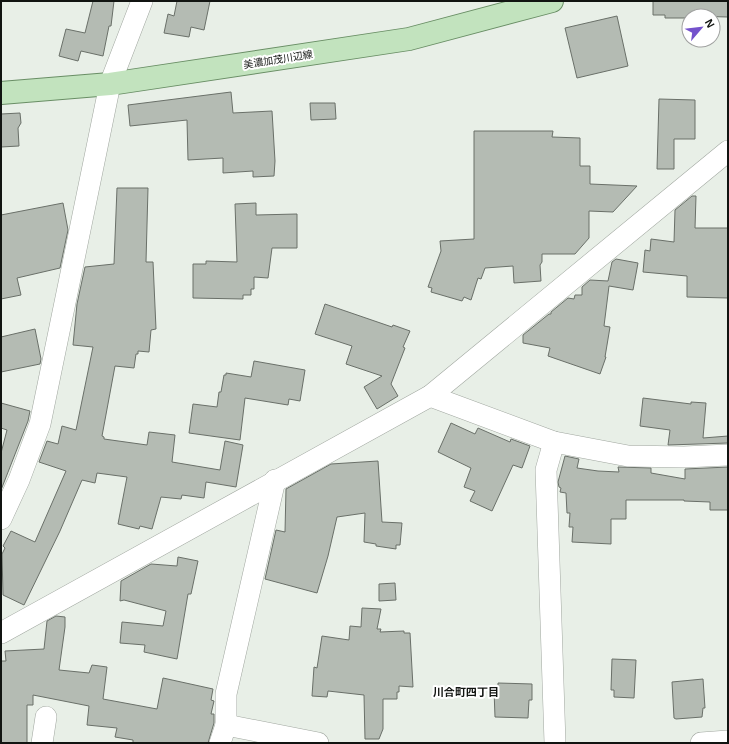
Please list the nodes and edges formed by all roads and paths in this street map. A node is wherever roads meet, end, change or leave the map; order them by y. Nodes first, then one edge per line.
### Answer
1 (142, 1) edge
2 (552, 1) edge
3 (110, 84) junction
4 (1, 93) edge
5 (728, 150) edge
6 (430, 396) junction
7 (554, 442) junction
8 (728, 455) edge
9 (275, 480) junction
10 (2, 513) edge
11 (1, 633) edge
12 (46, 717) dead end
13 (223, 734) edge
14 (728, 741) edge
15 (42, 743) edge
16 (318, 743) edge
17 (555, 743) edge
18 (700, 743) edge

1 - 3 street
2 - 3 main road, 美濃加茂川辺線
3 - 4 main road, 美濃加茂川辺線
3 - 10 street
5 - 6 street
6 - 7 street
6 - 9 street
7 - 8 street
7 - 17 street
9 - 11 street
9 - 13 street
12 - 15 street
13 - 16 street
14 - 18 street

